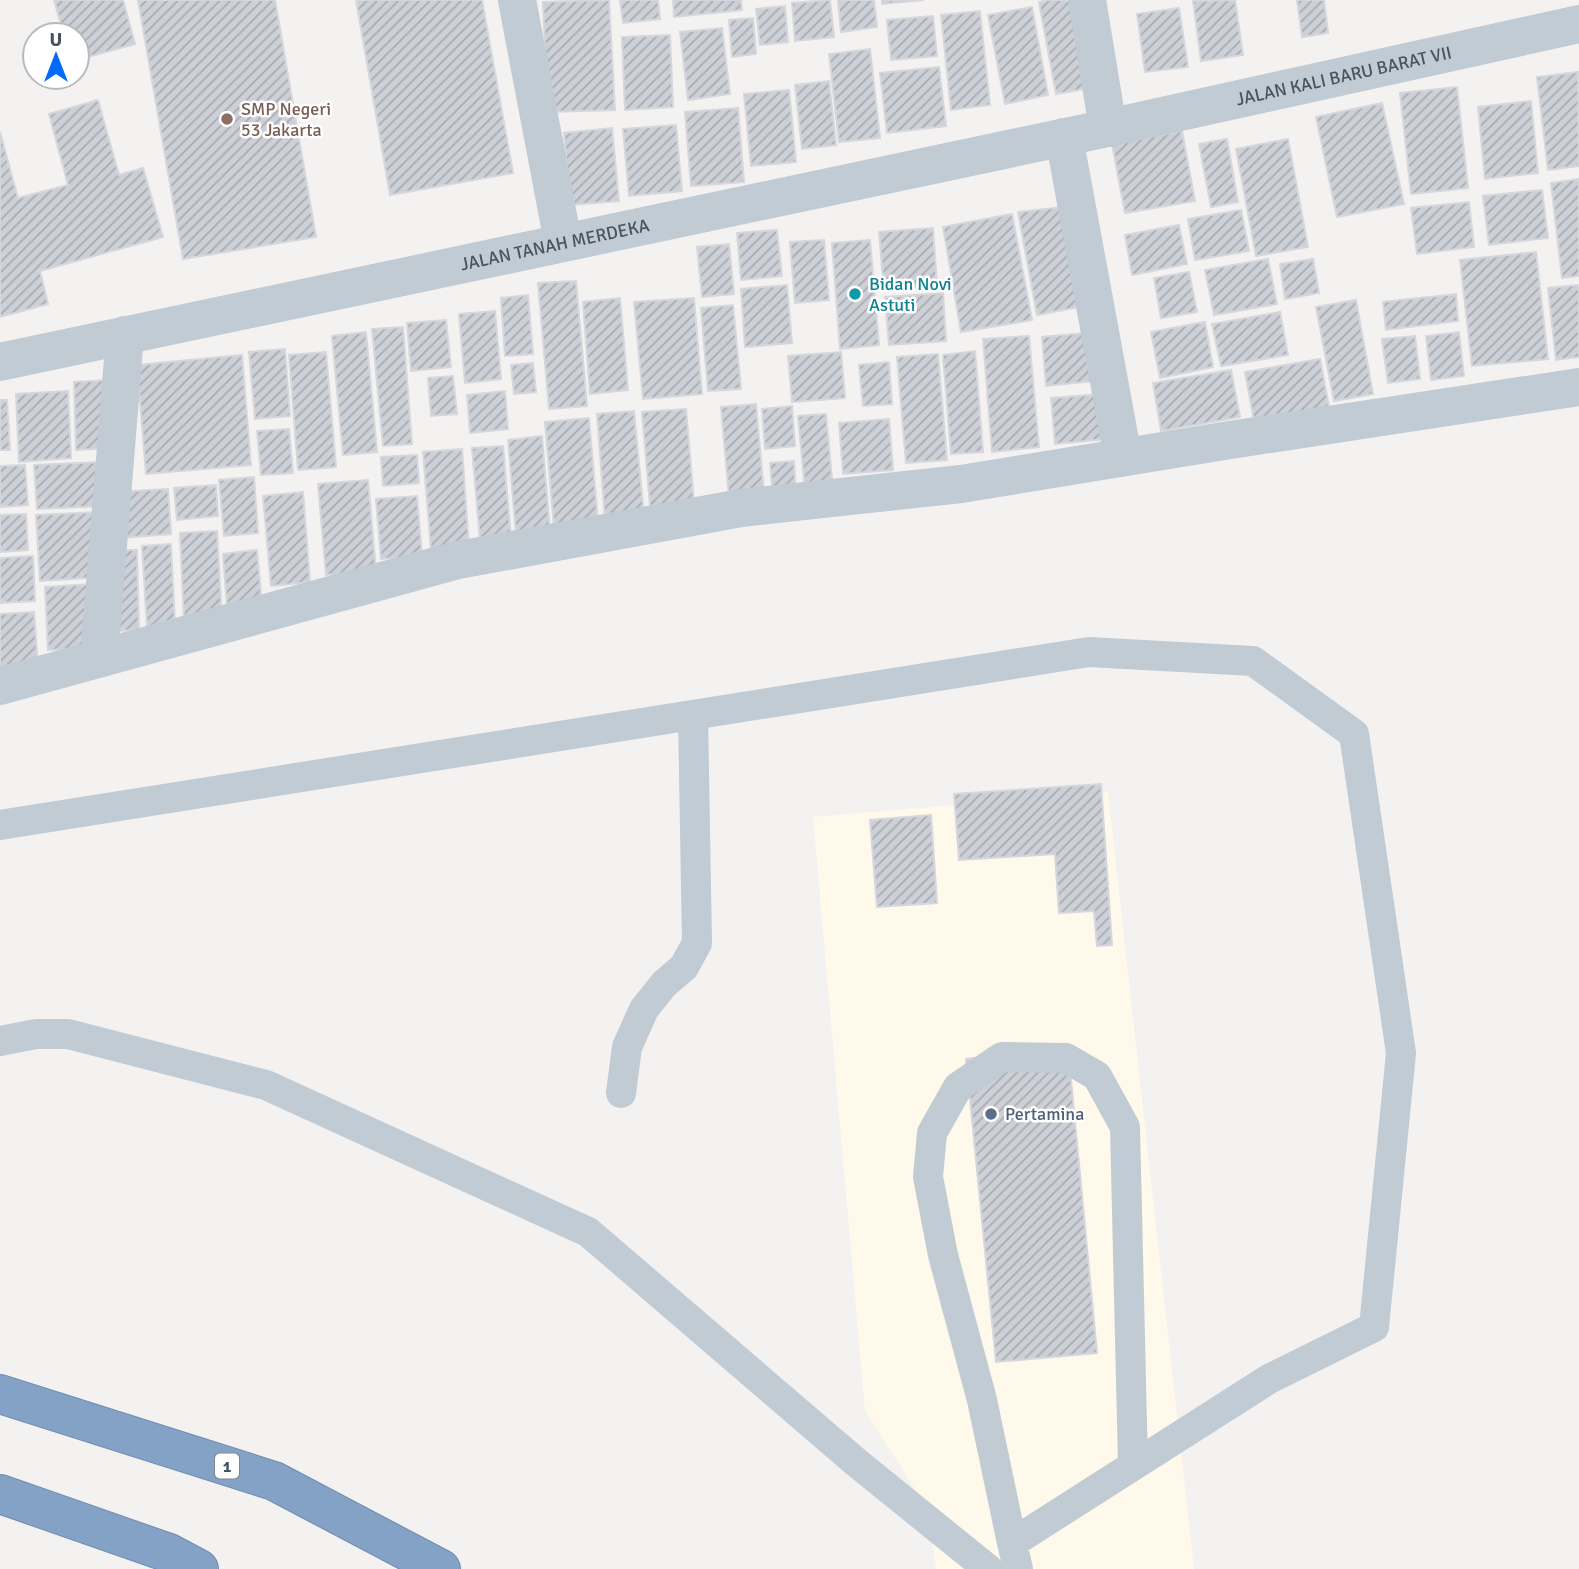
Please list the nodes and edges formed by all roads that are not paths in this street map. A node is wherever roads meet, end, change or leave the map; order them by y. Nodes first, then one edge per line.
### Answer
1 (517, 0) edge
2 (1087, 0) edge
3 (1579, 24) edge
4 (1108, 128) junction
5 (1064, 137) junction
6 (563, 242) junction
7 (125, 335) junction
8 (0, 362) edge
9 (1579, 387) edge
10 (1123, 457) junction
11 (99, 658) junction
12 (0, 686) edge
13 (693, 715) junction
14 (0, 825) edge
15 (0, 1041) edge
16 (621, 1093) dead end
17 (0, 1394) edge
18 (1133, 1465) junction
19 (0, 1494) edge
20 (1015, 1556) edge
21 (199, 1569) edge
22 (441, 1569) edge
23 (988, 1569) edge

1 - 6 street
2 - 4 street
3 - 4 street, JALAN KALI BARU BARAT VII
4 - 5 street, JALAN TANAH MERDEKA
5 - 6 street, JALAN TANAH MERDEKA
5 - 10 street
6 - 7 street, JALAN TANAH MERDEKA
7 - 8 street, JALAN TANAH MERDEKA
7 - 11 street
9 - 10 street
10 - 11 street
11 - 12 street
13 - 14 lane
13 - 16 lane
13 - 18 lane
15 - 23 lane
17 - 22 highway, 1
18 - 20 lane
18 - 20 lane
19 - 21 highway

